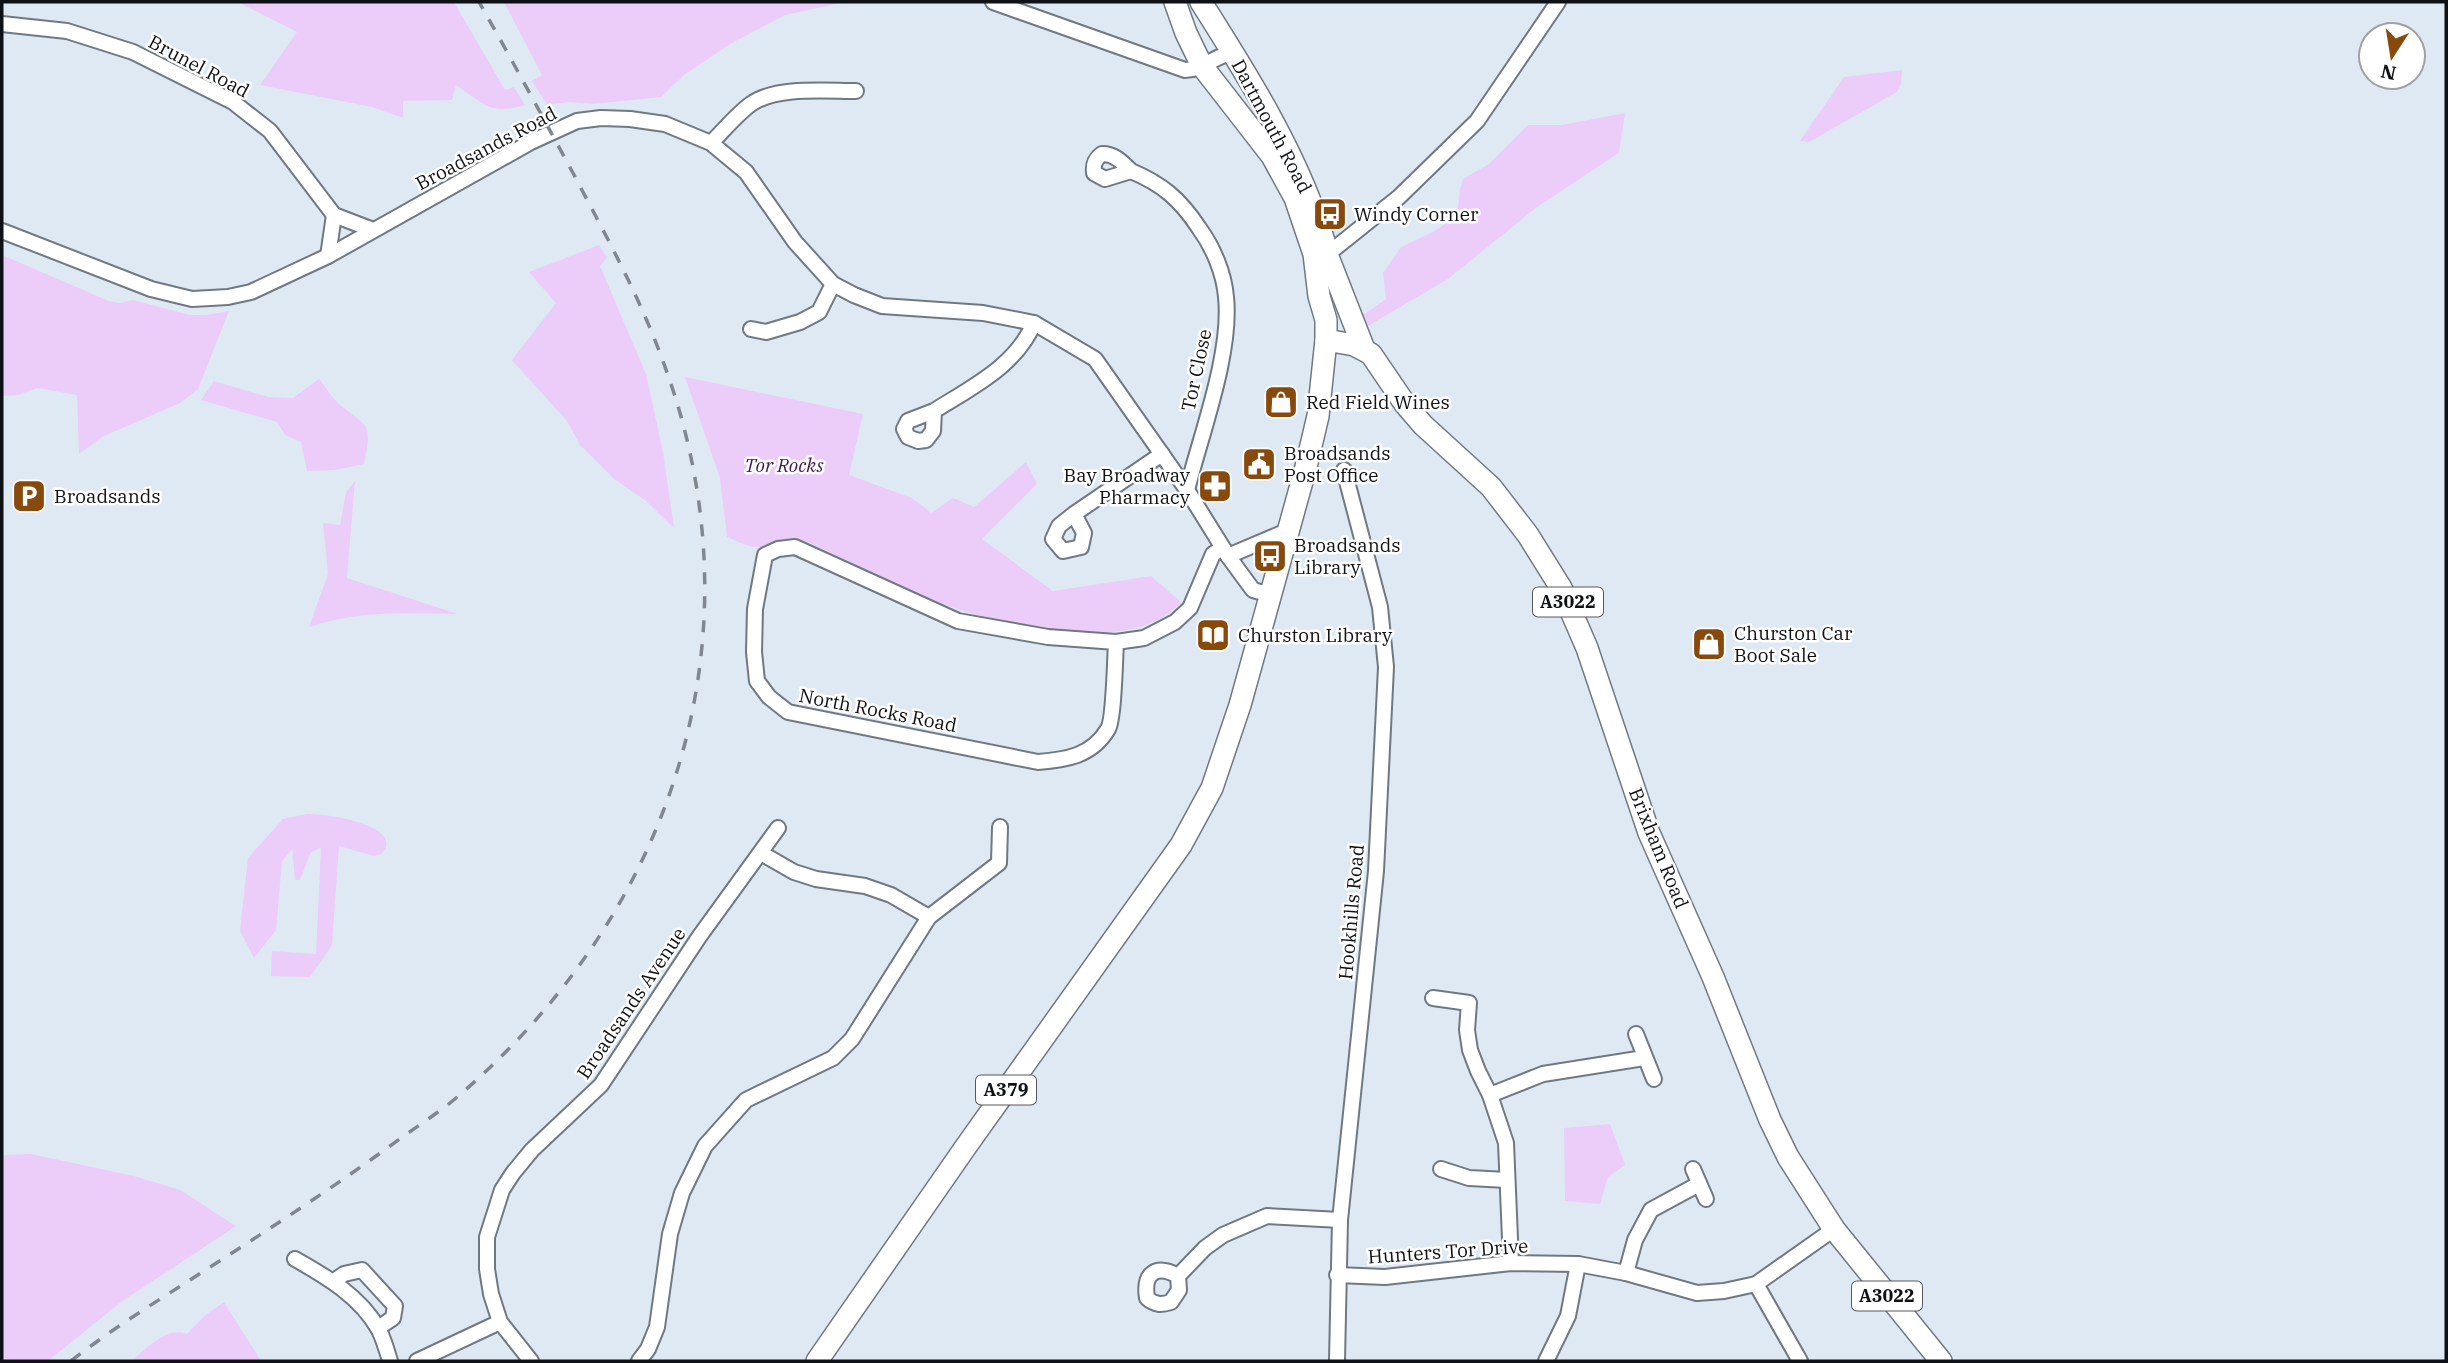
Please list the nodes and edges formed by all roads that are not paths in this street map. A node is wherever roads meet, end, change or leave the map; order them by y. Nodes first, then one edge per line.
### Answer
1 (993, 2) edge
2 (1175, 2) edge
3 (1201, 2) edge
4 (1558, 2) edge
5 (2, 24) edge
6 (1234, 54) junction
7 (1202, 66) junction
8 (856, 91) dead end
9 (711, 143) junction
10 (1131, 171) dead end
11 (334, 215) junction
12 (2, 230) edge
13 (373, 230) junction
14 (1323, 254) junction
15 (328, 256) junction
16 (833, 284) junction
17 (1034, 323) junction
18 (751, 328) dead end
19 (1326, 330) junction
20 (1364, 349) junction
21 (934, 411) dead end
22 (1162, 454) junction
23 (1343, 470) dead end
24 (1188, 490) junction
25 (1074, 514) dead end
26 (1287, 531) junction
27 (1225, 552) junction
28 (1271, 596) junction
29 (1116, 642) junction
30 (1000, 827) dead end
31 (778, 828) dead end
32 (761, 853) junction
33 (929, 917) junction
34 (1433, 998) dead end
35 (1636, 1034) dead end
36 (1644, 1058) junction
37 (1654, 1079) dead end
38 (1490, 1095) junction
39 (1441, 1169) dead end
40 (1693, 1169) dead end
41 (1507, 1180) junction
42 (1699, 1184) junction
43 (1706, 1199) dead end
44 (1340, 1220) junction
45 (1834, 1230) junction
46 (295, 1259) dead end
47 (1510, 1263) junction
48 (1578, 1264) junction
49 (1626, 1273) junction
50 (1337, 1275) junction
51 (1178, 1276) dead end
52 (334, 1281) junction
53 (1756, 1284) junction
54 (500, 1322) junction
55 (378, 1328) junction
56 (390, 1361) edge
57 (417, 1361) edge
58 (531, 1361) edge
59 (639, 1361) edge
60 (817, 1361) edge
61 (1338, 1361) edge
62 (1546, 1361) edge
63 (1800, 1361) edge
64 (1941, 1361) edge

1 - 7 street
2 - 7 main road, Dartmouth Road / A3022
3 - 6 main road, Dartmouth Road / A3022
4 - 14 street
5 - 11 street, Brunel Road
6 - 7 street
6 - 14 main road, Dartmouth Road / A3022
7 - 14 main road, Dartmouth Road / A3022
8 - 9 street
9 - 13 street, Broadsands Road
9 - 16 street, Broadsands Road
10 - 24 street, Tor Close
11 - 13 street
11 - 15 street
12 - 15 street, Broadsands Road
13 - 15 street, Broadsands Road
14 - 19 main road
14 - 20 main road, Brixham Road / A3022
16 - 17 street, Broadsands Road
16 - 18 street
17 - 21 street
17 - 22 street, Broadsands Road
19 - 20 main road
19 - 26 main road, A379
20 - 45 main road, Brixham Road / A3022
22 - 24 street, Broadsands Road
22 - 25 street
23 - 44 street, Hookhills Road
24 - 27 street, Broadsands Road
26 - 27 street
26 - 28 main road, A379
27 - 28 street, Broadsands Road
27 - 29 street, North Rocks Road
28 - 60 main road, A379
29 - 29 street, North Rocks Road
30 - 33 street
31 - 32 street, Broadsands Avenue
32 - 33 street
32 - 54 street, Broadsands Avenue
33 - 59 street
34 - 38 street
35 - 36 street
36 - 37 street
36 - 38 street
38 - 41 street
39 - 41 street
40 - 42 street
41 - 47 street
42 - 43 street
42 - 49 street
44 - 50 street, Hookhills Road
44 - 51 street
45 - 53 street, Hunters Tor Drive
45 - 64 main road, Brixham Road / A3022
46 - 52 street
47 - 48 street, Hunters Tor Drive
47 - 50 street, Hunters Tor Drive
48 - 49 street, Hunters Tor Drive
48 - 62 street
49 - 53 street, Hunters Tor Drive
50 - 61 street, Hookhills Road
52 - 55 street
52 - 55 street
53 - 63 street
54 - 57 street
54 - 58 street, Broadsands Avenue
55 - 56 street

